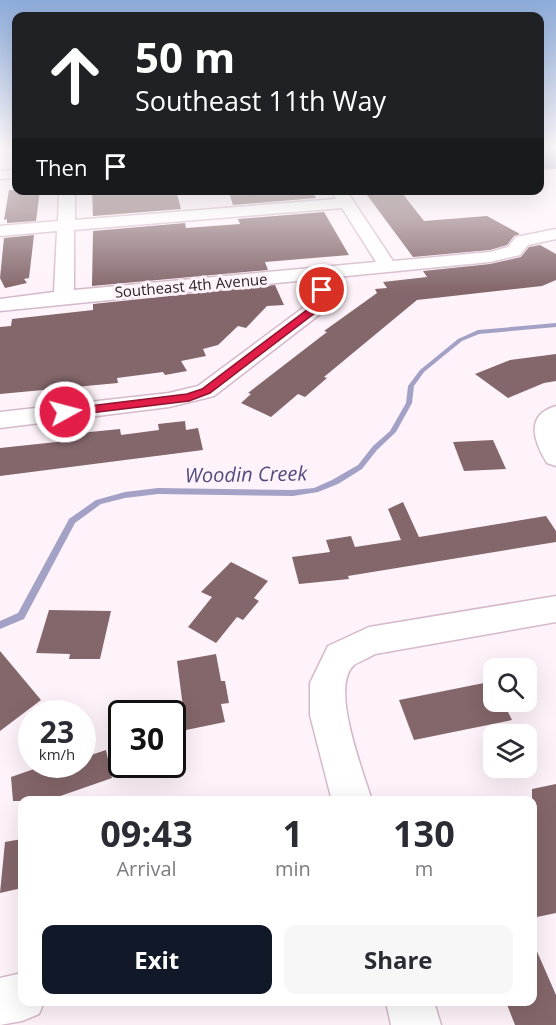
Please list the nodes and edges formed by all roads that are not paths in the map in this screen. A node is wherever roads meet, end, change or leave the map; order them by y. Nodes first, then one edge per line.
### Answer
1 (68, 195) edge
2 (341, 197) edge
3 (66, 225) junction
4 (0, 231) edge
5 (556, 234) edge
6 (388, 267) junction
7 (314, 274) junction
8 (64, 297) junction
9 (0, 305) edge
10 (0, 420) edge
11 (551, 421) edge
12 (556, 457) edge
13 (556, 609) edge
14 (351, 796) edge
15 (18, 998) edge
16 (0, 1002) edge
17 (411, 1006) edge
18 (416, 1025) edge

1 - 3 street
2 - 3 street
2 - 6 street
3 - 4 street
3 - 8 street
5 - 6 street, Southeast 4th Avenue
6 - 7 street, Southeast 4th Avenue
7 - 8 street, Southeast 4th Avenue
7 - 10 street
8 - 9 street, Southeast 4th Avenue
11 - 12 street
13 - 14 street
15 - 16 street
17 - 18 street

